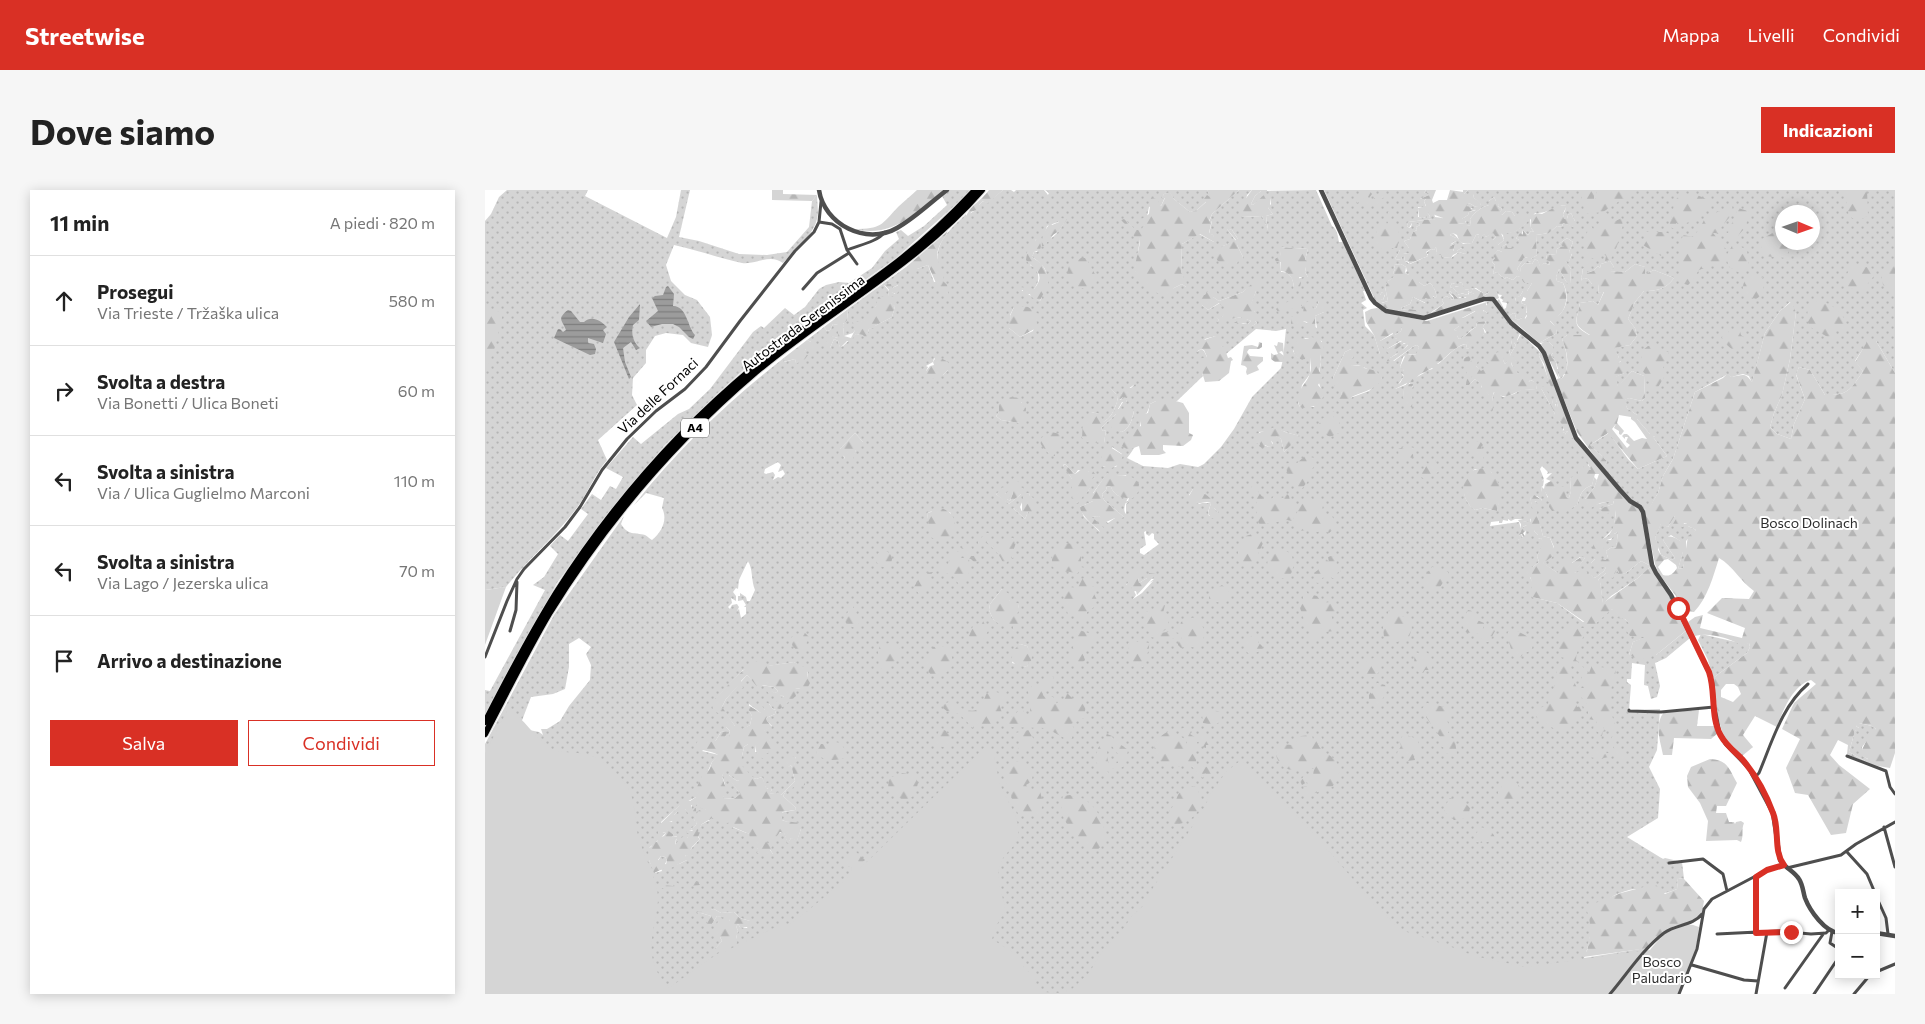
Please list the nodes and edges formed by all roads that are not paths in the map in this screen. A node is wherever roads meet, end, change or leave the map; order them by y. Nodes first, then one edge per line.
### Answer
1 (819, 190) edge
2 (947, 190) edge
3 (975, 190) edge
4 (982, 190) edge
5 (1321, 190) edge
6 (821, 202) junction
7 (819, 222) junction
8 (885, 232) junction
9 (848, 252) junction
10 (857, 264) dead end
11 (803, 289) dead end
12 (517, 579) junction
13 (511, 631) dead end
14 (485, 657) edge
15 (1808, 684) dead end
16 (1714, 707) junction
17 (1629, 711) dead end
18 (485, 722) edge
19 (485, 734) edge
20 (1847, 756) dead end
21 (1755, 777) junction
22 (1895, 794) edge
23 (1895, 822) edge
24 (1884, 827) junction
25 (1847, 852) junction
26 (1669, 863) dead end
27 (1785, 867) junction
28 (1895, 867) edge
29 (1756, 877) junction
30 (1874, 889) edge
31 (1727, 891) junction
32 (1880, 904) edge
33 (1704, 909) junction
34 (1693, 922) junction
35 (1701, 924) junction
36 (1831, 931) junction
37 (1767, 932) junction
38 (1835, 932) edge
39 (1756, 933) junction
40 (1824, 933) junction
41 (1880, 933) edge
42 (1717, 934) dead end
43 (1888, 934) junction
44 (1895, 936) edge
45 (1835, 946) edge
46 (1835, 963) edge
47 (1895, 964) edge
48 (1692, 965) junction
49 (1880, 970) edge
50 (1867, 979) edge
51 (1758, 981) junction
52 (1785, 988) dead end
53 (1610, 994) edge
54 (1679, 994) edge
55 (1755, 994) edge
56 (1813, 994) edge
57 (1854, 994) edge

1 - 6 street
2 - 8 street
3 - 18 highway, Autostrada Serenissima / A4
4 - 19 highway, Autostrada Serenissima / A4
5 - 16 street
6 - 7 street
6 - 8 street
7 - 9 street
7 - 12 street, Via delle Fornaci
8 - 9 street
9 - 10 street
9 - 11 street
12 - 13 street
12 - 14 street, Via delle Fornaci
15 - 21 street
16 - 17 street
16 - 21 street
20 - 22 street
21 - 27 street
23 - 24 street
24 - 25 street
24 - 28 street
25 - 27 street
25 - 30 street
26 - 31 street
27 - 29 street
27 - 36 street
29 - 31 street
29 - 39 street
31 - 33 street
32 - 43 street
33 - 34 street
33 - 35 street
34 - 35 street
34 - 53 street
35 - 48 street
36 - 38 street
36 - 40 street
36 - 45 street
37 - 39 street
37 - 40 street
37 - 51 street
39 - 42 street
40 - 52 street
41 - 43 street
43 - 44 street
46 - 56 street
47 - 49 street
48 - 51 street
48 - 54 street
50 - 57 street
51 - 55 street

